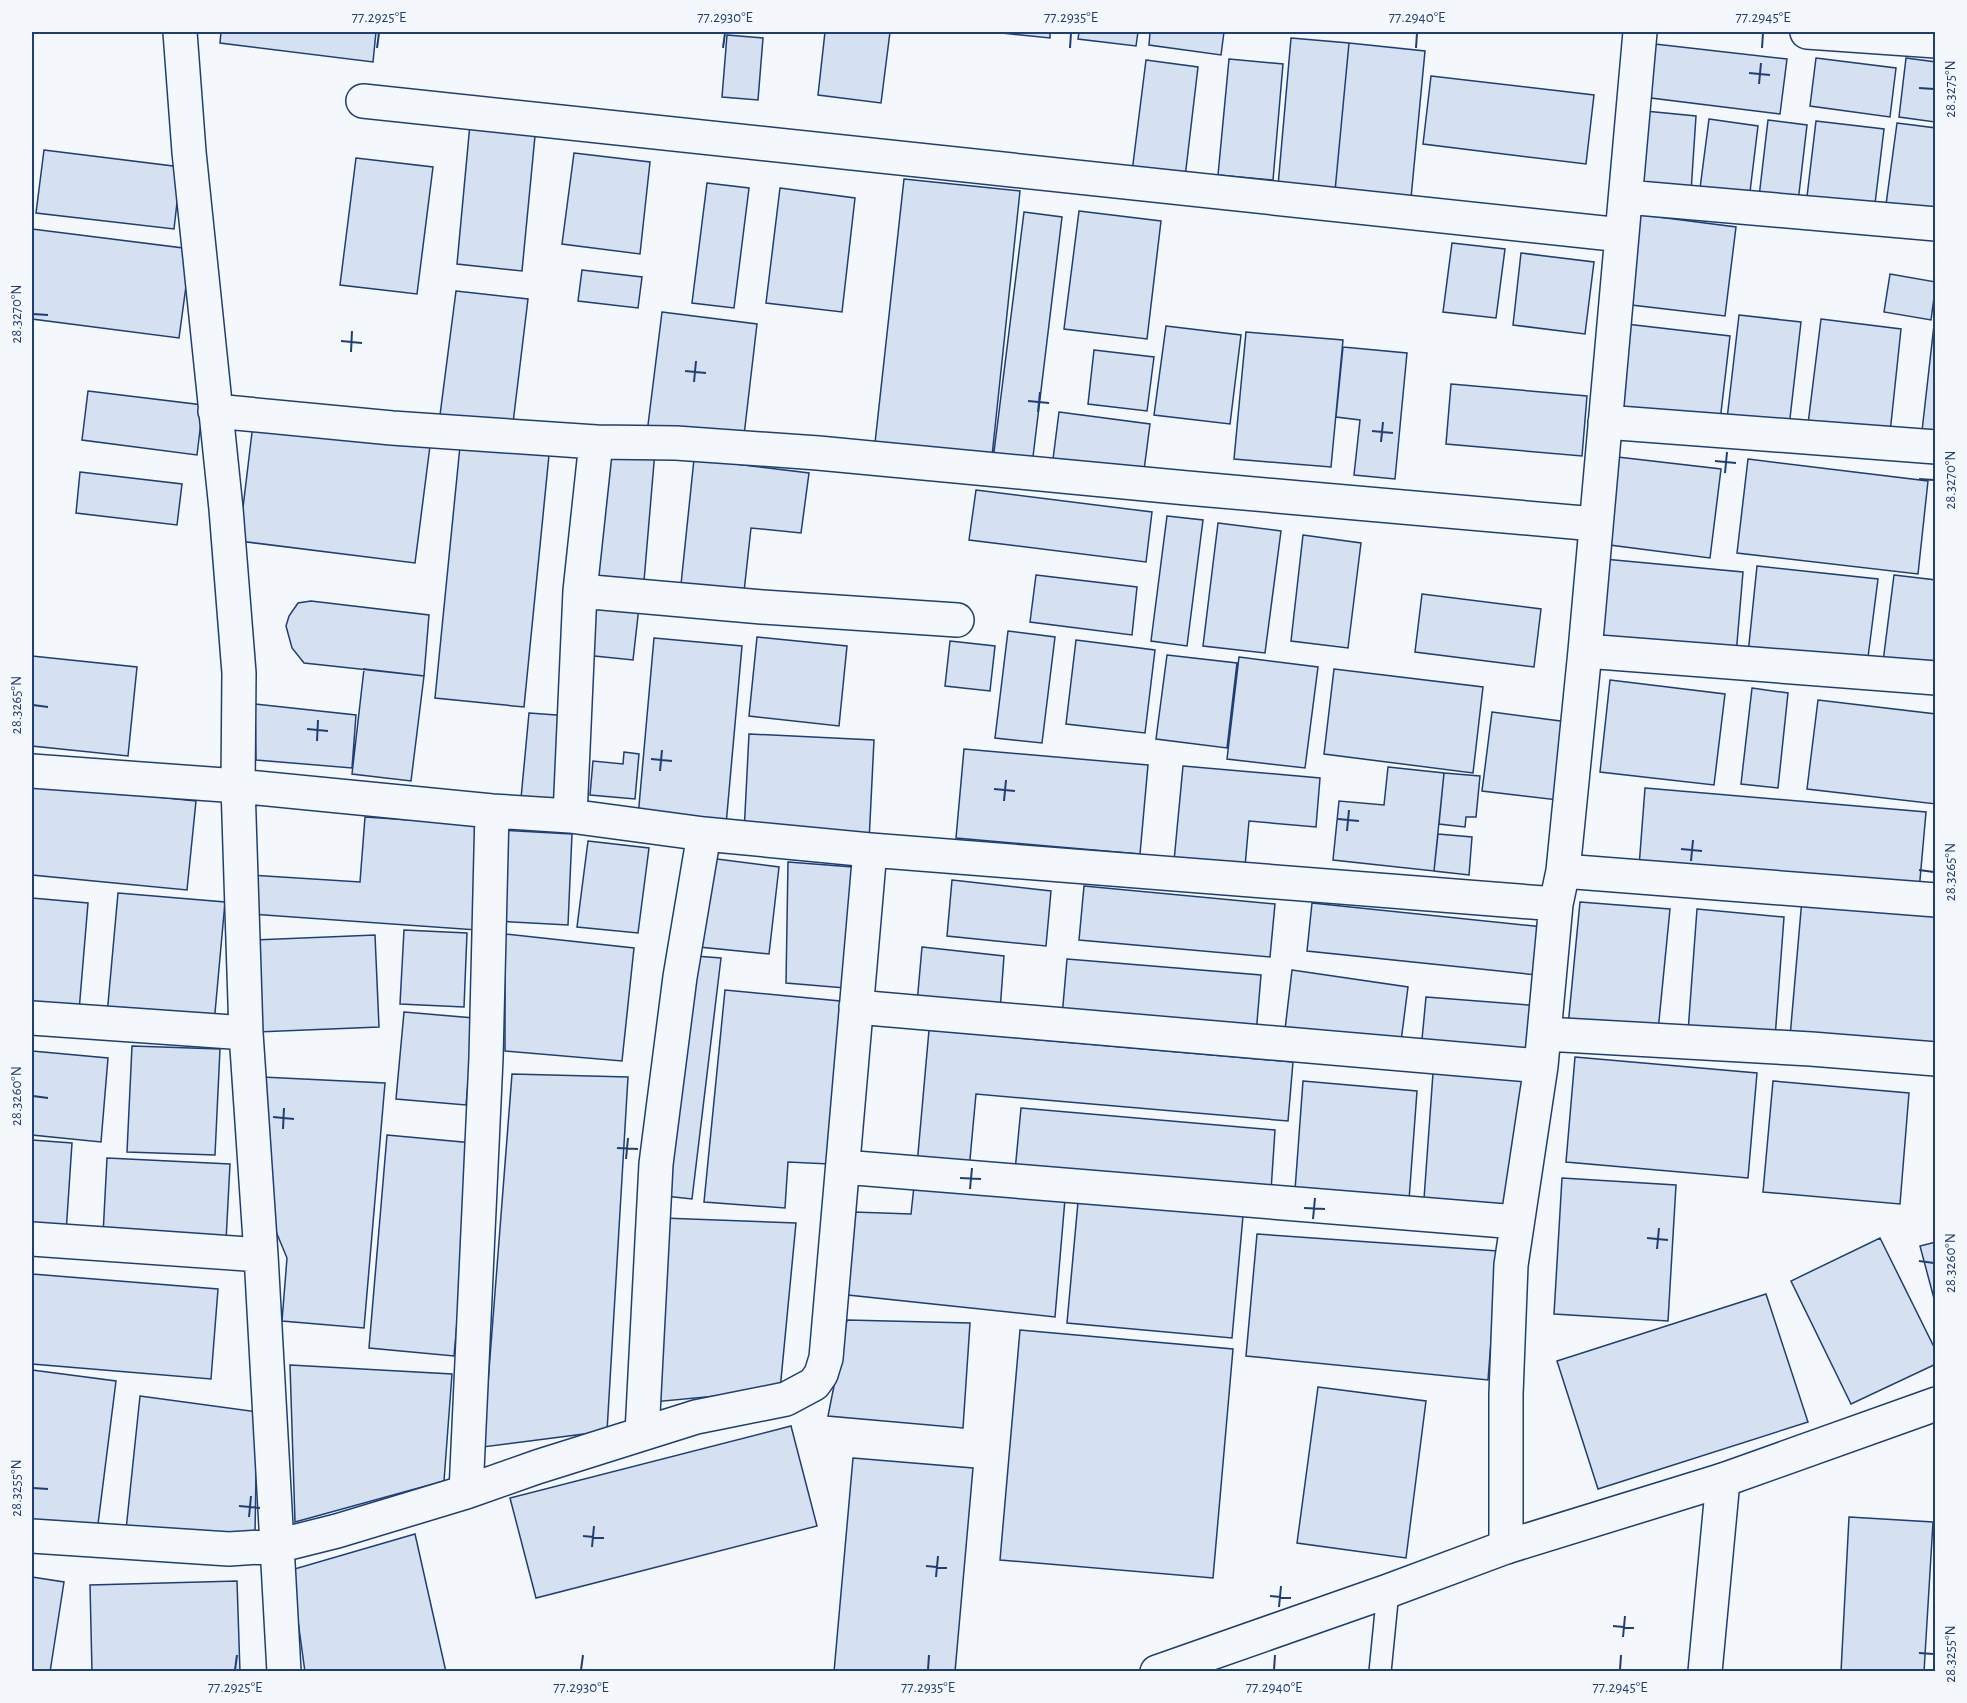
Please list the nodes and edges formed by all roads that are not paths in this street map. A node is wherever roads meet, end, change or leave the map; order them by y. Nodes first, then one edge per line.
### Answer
1 (180, 32) edge
2 (1640, 32) edge
3 (1807, 32) edge
4 (1935, 41) edge
5 (363, 101) dead end
6 (1626, 197) junction
7 (1935, 224) edge
8 (1622, 236) junction
9 (214, 411) junction
10 (1605, 422) junction
11 (596, 441) junction
12 (1935, 447) edge
13 (1595, 524) junction
14 (580, 591) junction
15 (957, 620) dead end
16 (1585, 651) junction
17 (1935, 678) edge
18 (32, 771) edge
19 (238, 786) junction
20 (492, 811) junction
21 (570, 816) junction
22 (704, 834) junction
23 (870, 850) junction
24 (1563, 871) junction
25 (1935, 900) edge
26 (1556, 904) junction
27 (856, 1007) junction
28 (32, 1018) edge
29 (246, 1033) junction
30 (1543, 1050) junction
31 (1935, 1059) edge
32 (843, 1167) junction
33 (1517, 1222) junction
34 (32, 1239) edge
35 (261, 1255) junction
36 (1935, 1404) edge
37 (642, 1433) junction
38 (1723, 1480) junction
39 (465, 1492) junction
40 (32, 1536) edge
41 (277, 1546) junction
42 (1506, 1547) junction
43 (1388, 1591) junction
44 (284, 1671) edge
45 (1157, 1671) edge
46 (1380, 1671) edge
47 (1705, 1671) edge

1 - 9 street
2 - 6 street
3 - 4 street
5 - 8 street
6 - 7 street
6 - 8 street
8 - 10 street
9 - 11 street
9 - 19 street
10 - 12 street
10 - 13 street
11 - 13 street
11 - 14 street
13 - 16 street
14 - 15 street
14 - 21 street
16 - 17 street
16 - 24 street
18 - 19 street
19 - 20 street
19 - 29 street
20 - 21 street
20 - 39 street
21 - 22 street
22 - 23 street
22 - 37 street
23 - 26 street
23 - 27 street
24 - 25 street
24 - 26 street
26 - 30 street
27 - 30 street
27 - 32 street
28 - 29 street
29 - 35 street
30 - 31 street
30 - 33 street
32 - 33 street
32 - 37 street
33 - 42 street
34 - 35 street
35 - 41 street
36 - 38 street
37 - 39 street
38 - 42 street
38 - 47 street
39 - 41 street
40 - 41 street
41 - 44 street
42 - 43 street
43 - 45 street
43 - 46 lane

